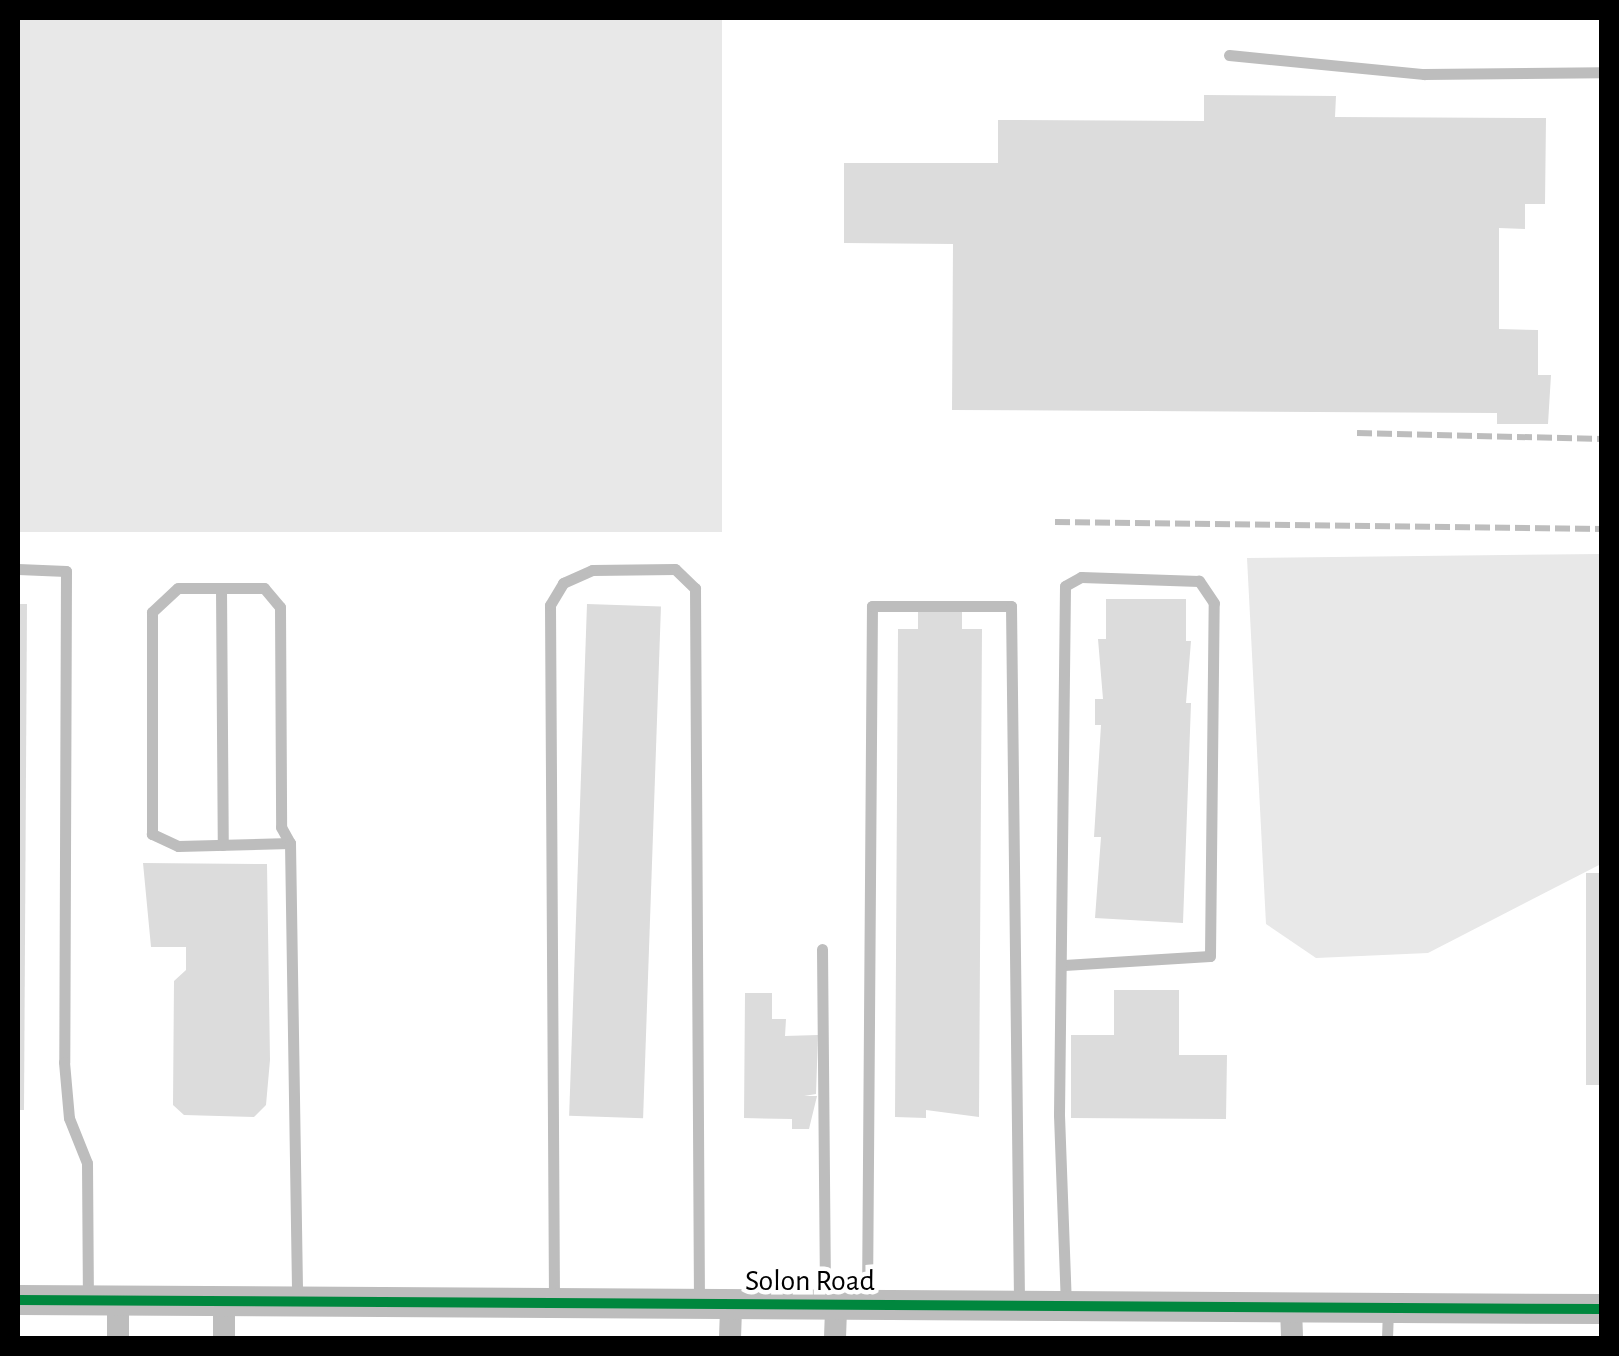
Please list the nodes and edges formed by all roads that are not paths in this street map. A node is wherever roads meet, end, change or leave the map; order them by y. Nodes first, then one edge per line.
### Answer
1 (1229, 55) dead end
2 (1602, 72) edge
3 (18, 569) edge
4 (221, 588) junction
5 (290, 843) junction
6 (223, 844) junction
7 (822, 949) dead end
8 (1064, 965) junction
9 (18, 1300) edge
10 (88, 1301) junction
11 (118, 1301) junction
12 (224, 1302) junction
13 (297, 1302) junction
14 (554, 1304) junction
15 (700, 1306) junction
16 (731, 1306) junction
17 (830, 1306) junction
18 (866, 1306) junction
19 (1018, 1306) junction
20 (1066, 1307) junction
21 (1291, 1308) junction
22 (1602, 1309) edge
23 (1388, 1323) edge
24 (118, 1338) edge
25 (224, 1338) edge
26 (730, 1338) edge
27 (835, 1338) edge
28 (1292, 1338) edge

1 - 2 lane
3 - 10 lane
4 - 5 lane
4 - 6 lane
4 - 6 lane
5 - 6 lane
5 - 13 lane
7 - 17 lane
8 - 8 lane
8 - 20 lane
9 - 10 street, Solon Road
10 - 11 street, Solon Road
11 - 12 street, Solon Road
11 - 24 street
12 - 13 street, Solon Road
12 - 25 street
13 - 14 street, Solon Road
14 - 15 street, Solon Road
14 - 15 lane
15 - 16 street, Solon Road
16 - 17 street, Solon Road
16 - 26 street
17 - 18 street, Solon Road
17 - 27 street
18 - 19 street, Solon Road
18 - 19 lane
19 - 20 street, Solon Road
20 - 21 street, Solon Road
21 - 23 street, Solon Road
21 - 28 street
22 - 23 street, Solon Road

